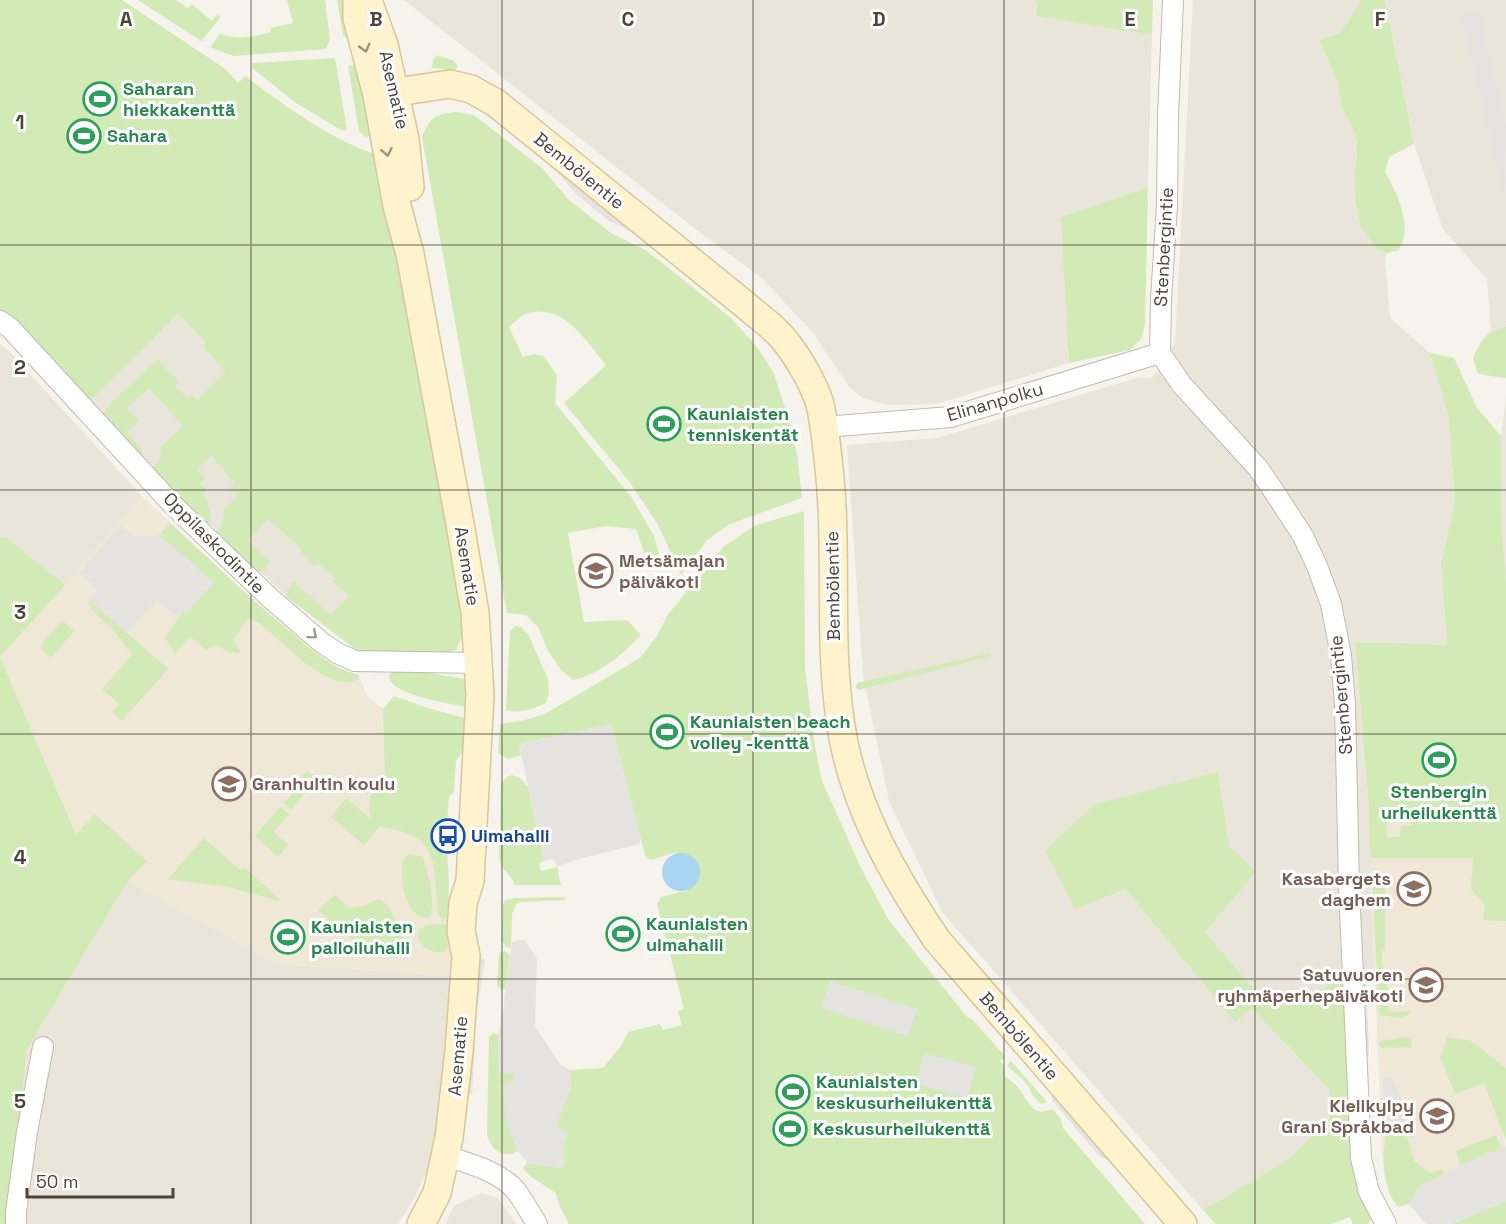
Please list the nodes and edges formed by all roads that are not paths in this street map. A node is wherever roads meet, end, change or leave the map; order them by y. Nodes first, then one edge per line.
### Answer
1 (357, 0) edge
2 (367, 0) edge
3 (1173, 0) edge
4 (385, 94) junction
5 (0, 321) edge
6 (1160, 352) junction
7 (824, 427) junction
8 (479, 663) junction
9 (43, 1047) dead end
10 (446, 1156) junction
11 (16, 1224) edge
12 (407, 1224) edge
13 (422, 1224) edge
14 (537, 1224) edge
15 (1183, 1224) edge
16 (1386, 1224) edge

1 -> 4 main road, Asematie
2 - 4 main road, Asematie
3 - 6 street, Stenbergintie
4 - 7 main road, Bembölentie
4 - 8 main road, Asematie
5 -> 8 street, Oppilaskodintie
6 - 7 street, Elinanpolku
6 - 16 street, Stenbergintie
7 - 15 main road, Bembölentie
8 - 10 main road, Asematie
9 - 11 street
10 - 12 main road, Asematie
10 - 13 main road, Asematie
10 - 14 street

